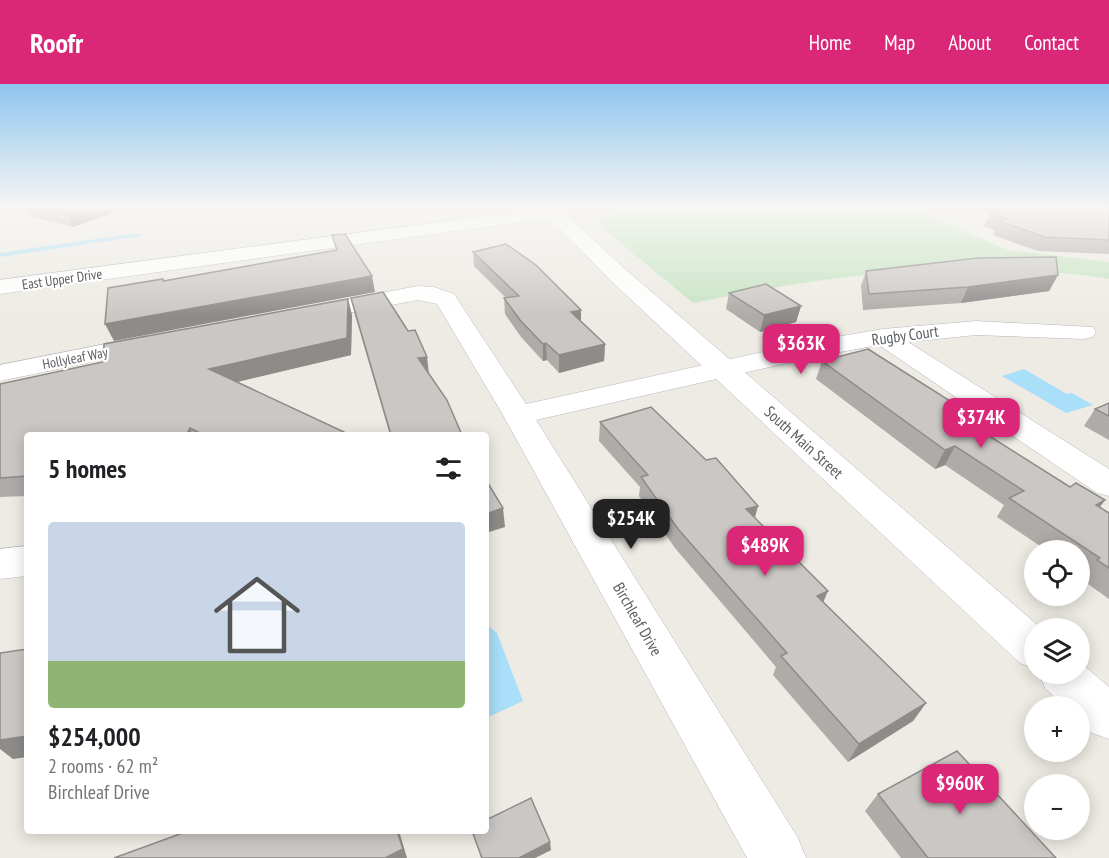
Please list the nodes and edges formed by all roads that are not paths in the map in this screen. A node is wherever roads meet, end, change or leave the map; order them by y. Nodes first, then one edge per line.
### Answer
1 (308, 244) edge
2 (591, 244) edge
3 (0, 287) edge
4 (278, 320) edge
5 (1084, 332) dead end
6 (883, 337) junction
7 (174, 339) edge
8 (724, 369) junction
9 (0, 373) edge
10 (518, 415) junction
11 (1109, 484) edge
12 (24, 561) edge
13 (0, 564) edge
14 (1024, 640) edge
15 (1072, 684) edge
16 (1109, 717) edge
17 (778, 858) edge

1 - 3 street, East Upper Drive
2 - 8 street, South Main Street
4 - 10 street, Birchleaf Drive
5 - 6 street, Rugby Court
6 - 8 street, Rugby Court
6 - 11 street
7 - 9 street, Hollyleaf Way
8 - 10 street, Rugby Court
8 - 14 street, South Main Street
10 - 17 street, Birchleaf Drive
12 - 13 street
15 - 16 street

